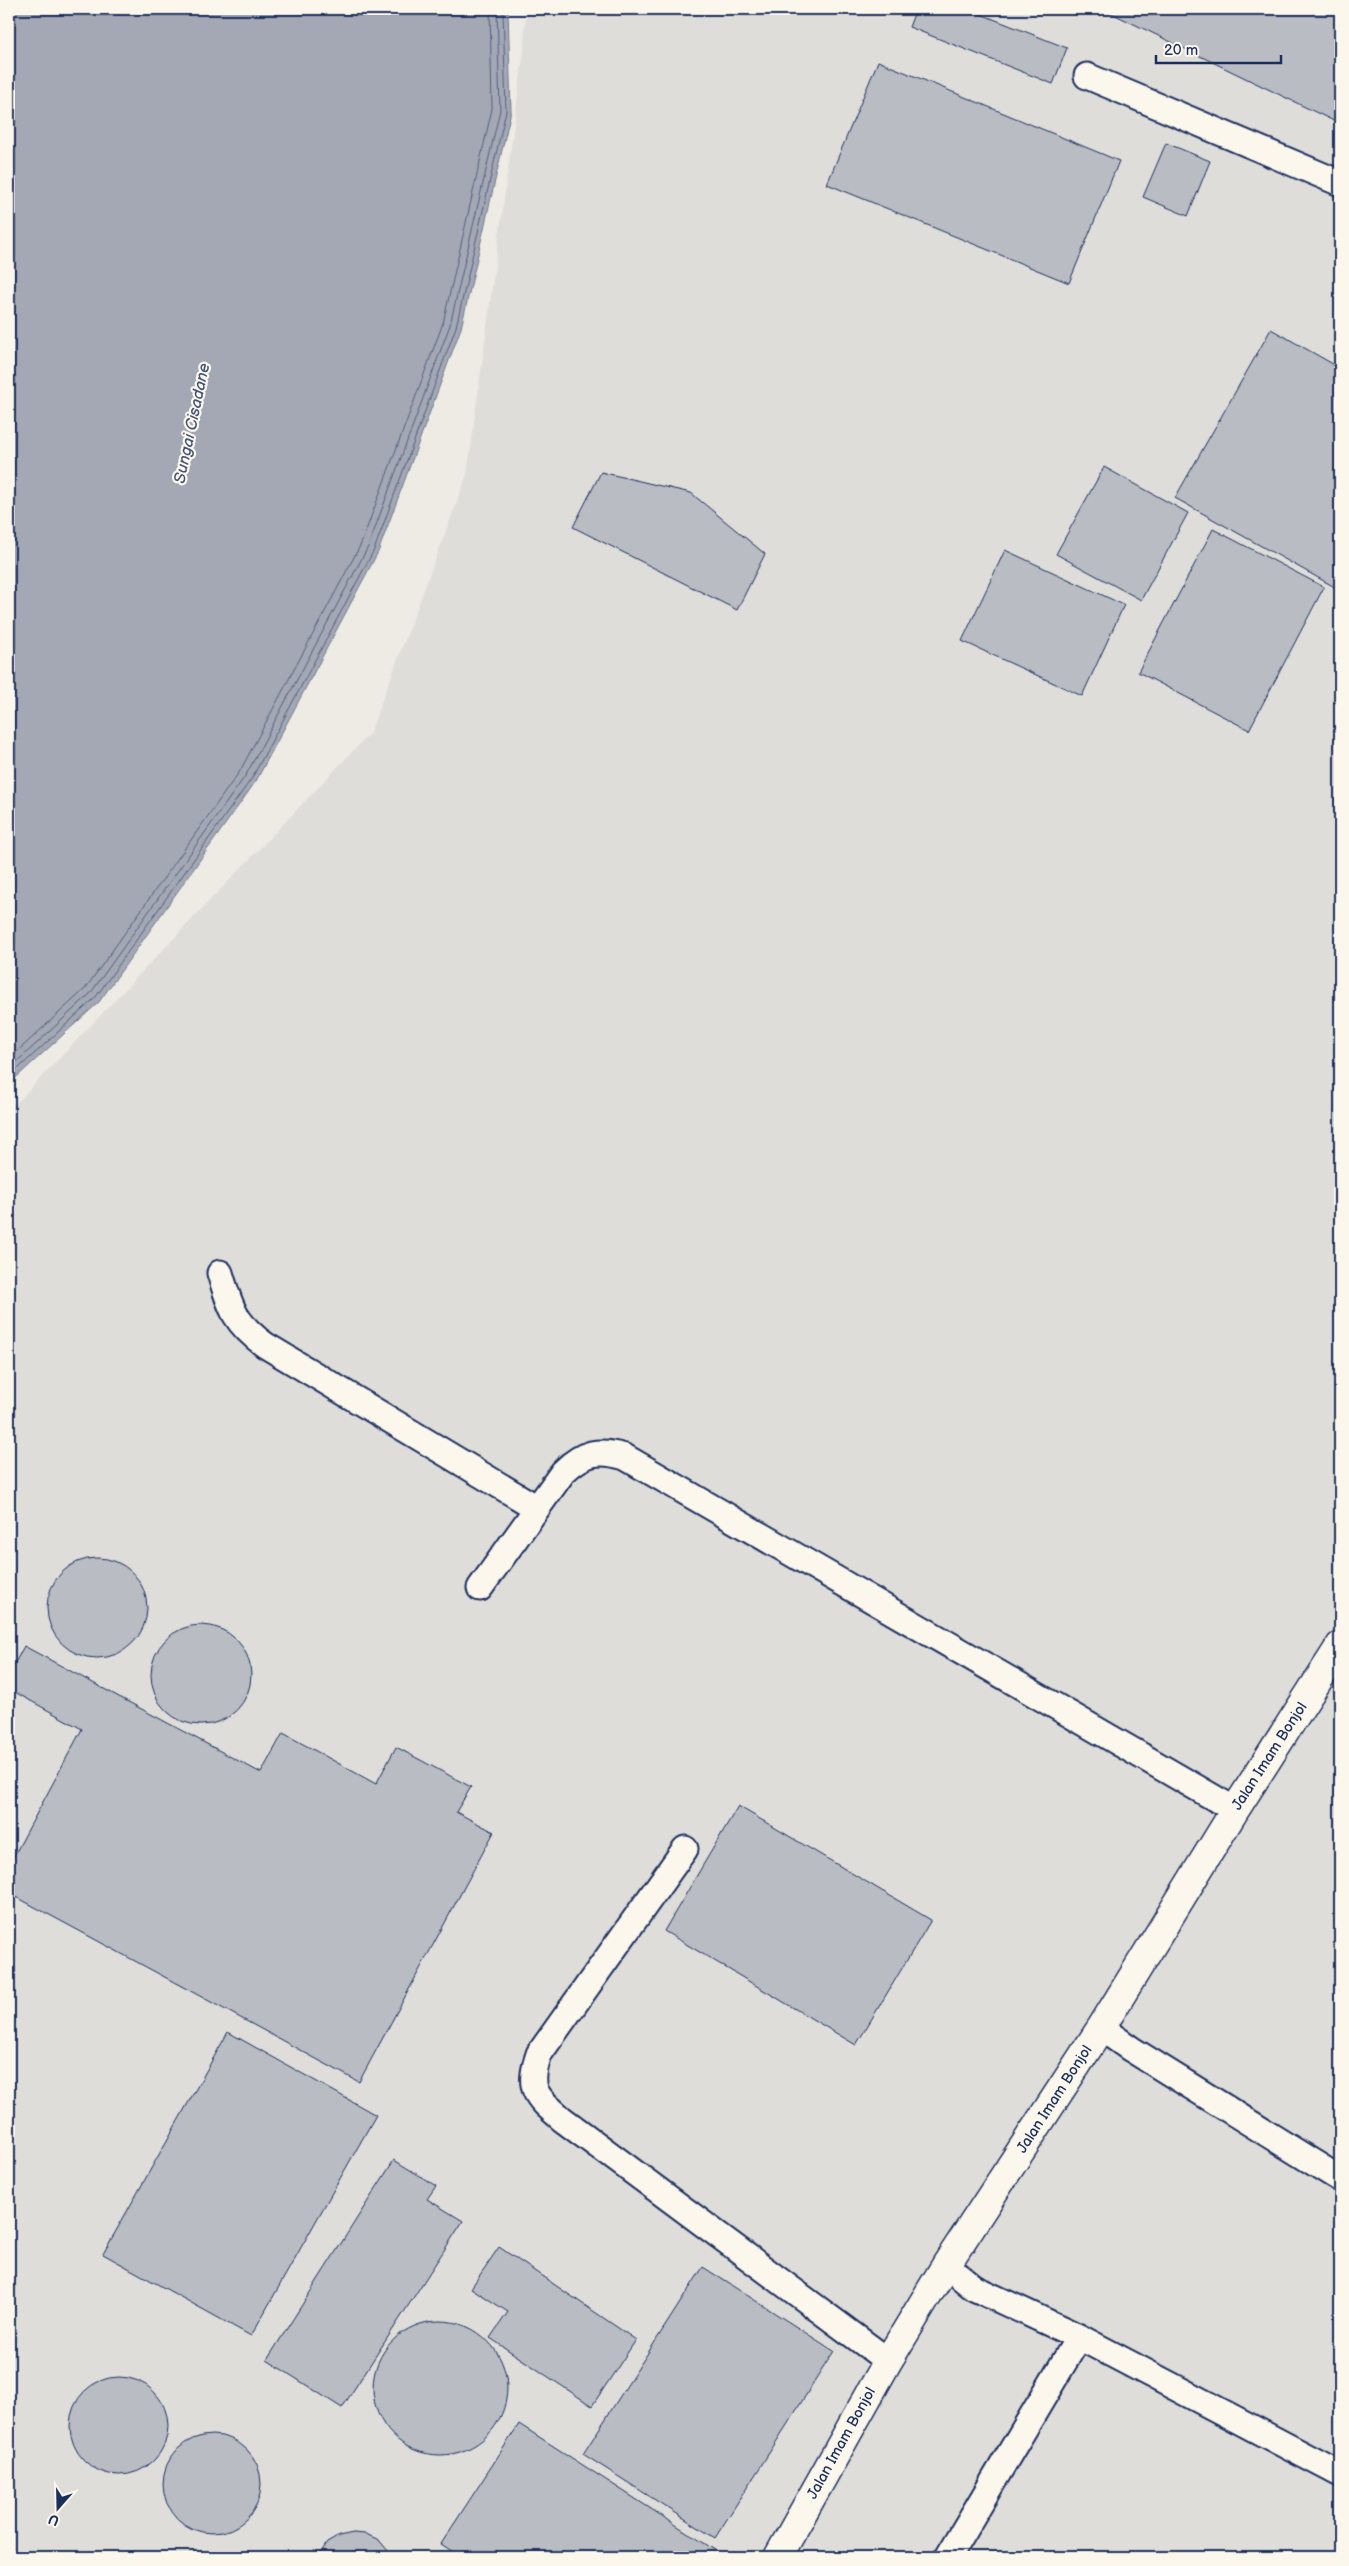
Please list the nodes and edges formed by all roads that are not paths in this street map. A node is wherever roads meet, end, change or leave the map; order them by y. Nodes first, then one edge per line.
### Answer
1 (1087, 76) dead end
2 (1340, 183) edge
3 (220, 1273) dead end
4 (537, 1508) junction
5 (480, 1588) dead end
6 (1340, 1646) edge
7 (1234, 1810) junction
8 (685, 1849) dead end
9 (1101, 2028) junction
10 (1340, 2179) edge
11 (946, 2265) junction
12 (1079, 2337) junction
13 (888, 2361) junction
14 (1340, 2474) edge
15 (778, 2557) edge
16 (948, 2557) edge

1 - 2 lane
3 - 4 lane
4 - 5 lane
4 - 7 lane
6 - 7 main road, Jalan Imam Bonjol
7 - 9 main road, Jalan Imam Bonjol
8 - 13 lane
9 - 10 lane
9 - 11 main road, Jalan Imam Bonjol
11 - 12 lane
11 - 13 main road, Jalan Imam Bonjol
12 - 14 lane
12 - 16 lane
13 - 15 main road, Jalan Imam Bonjol

